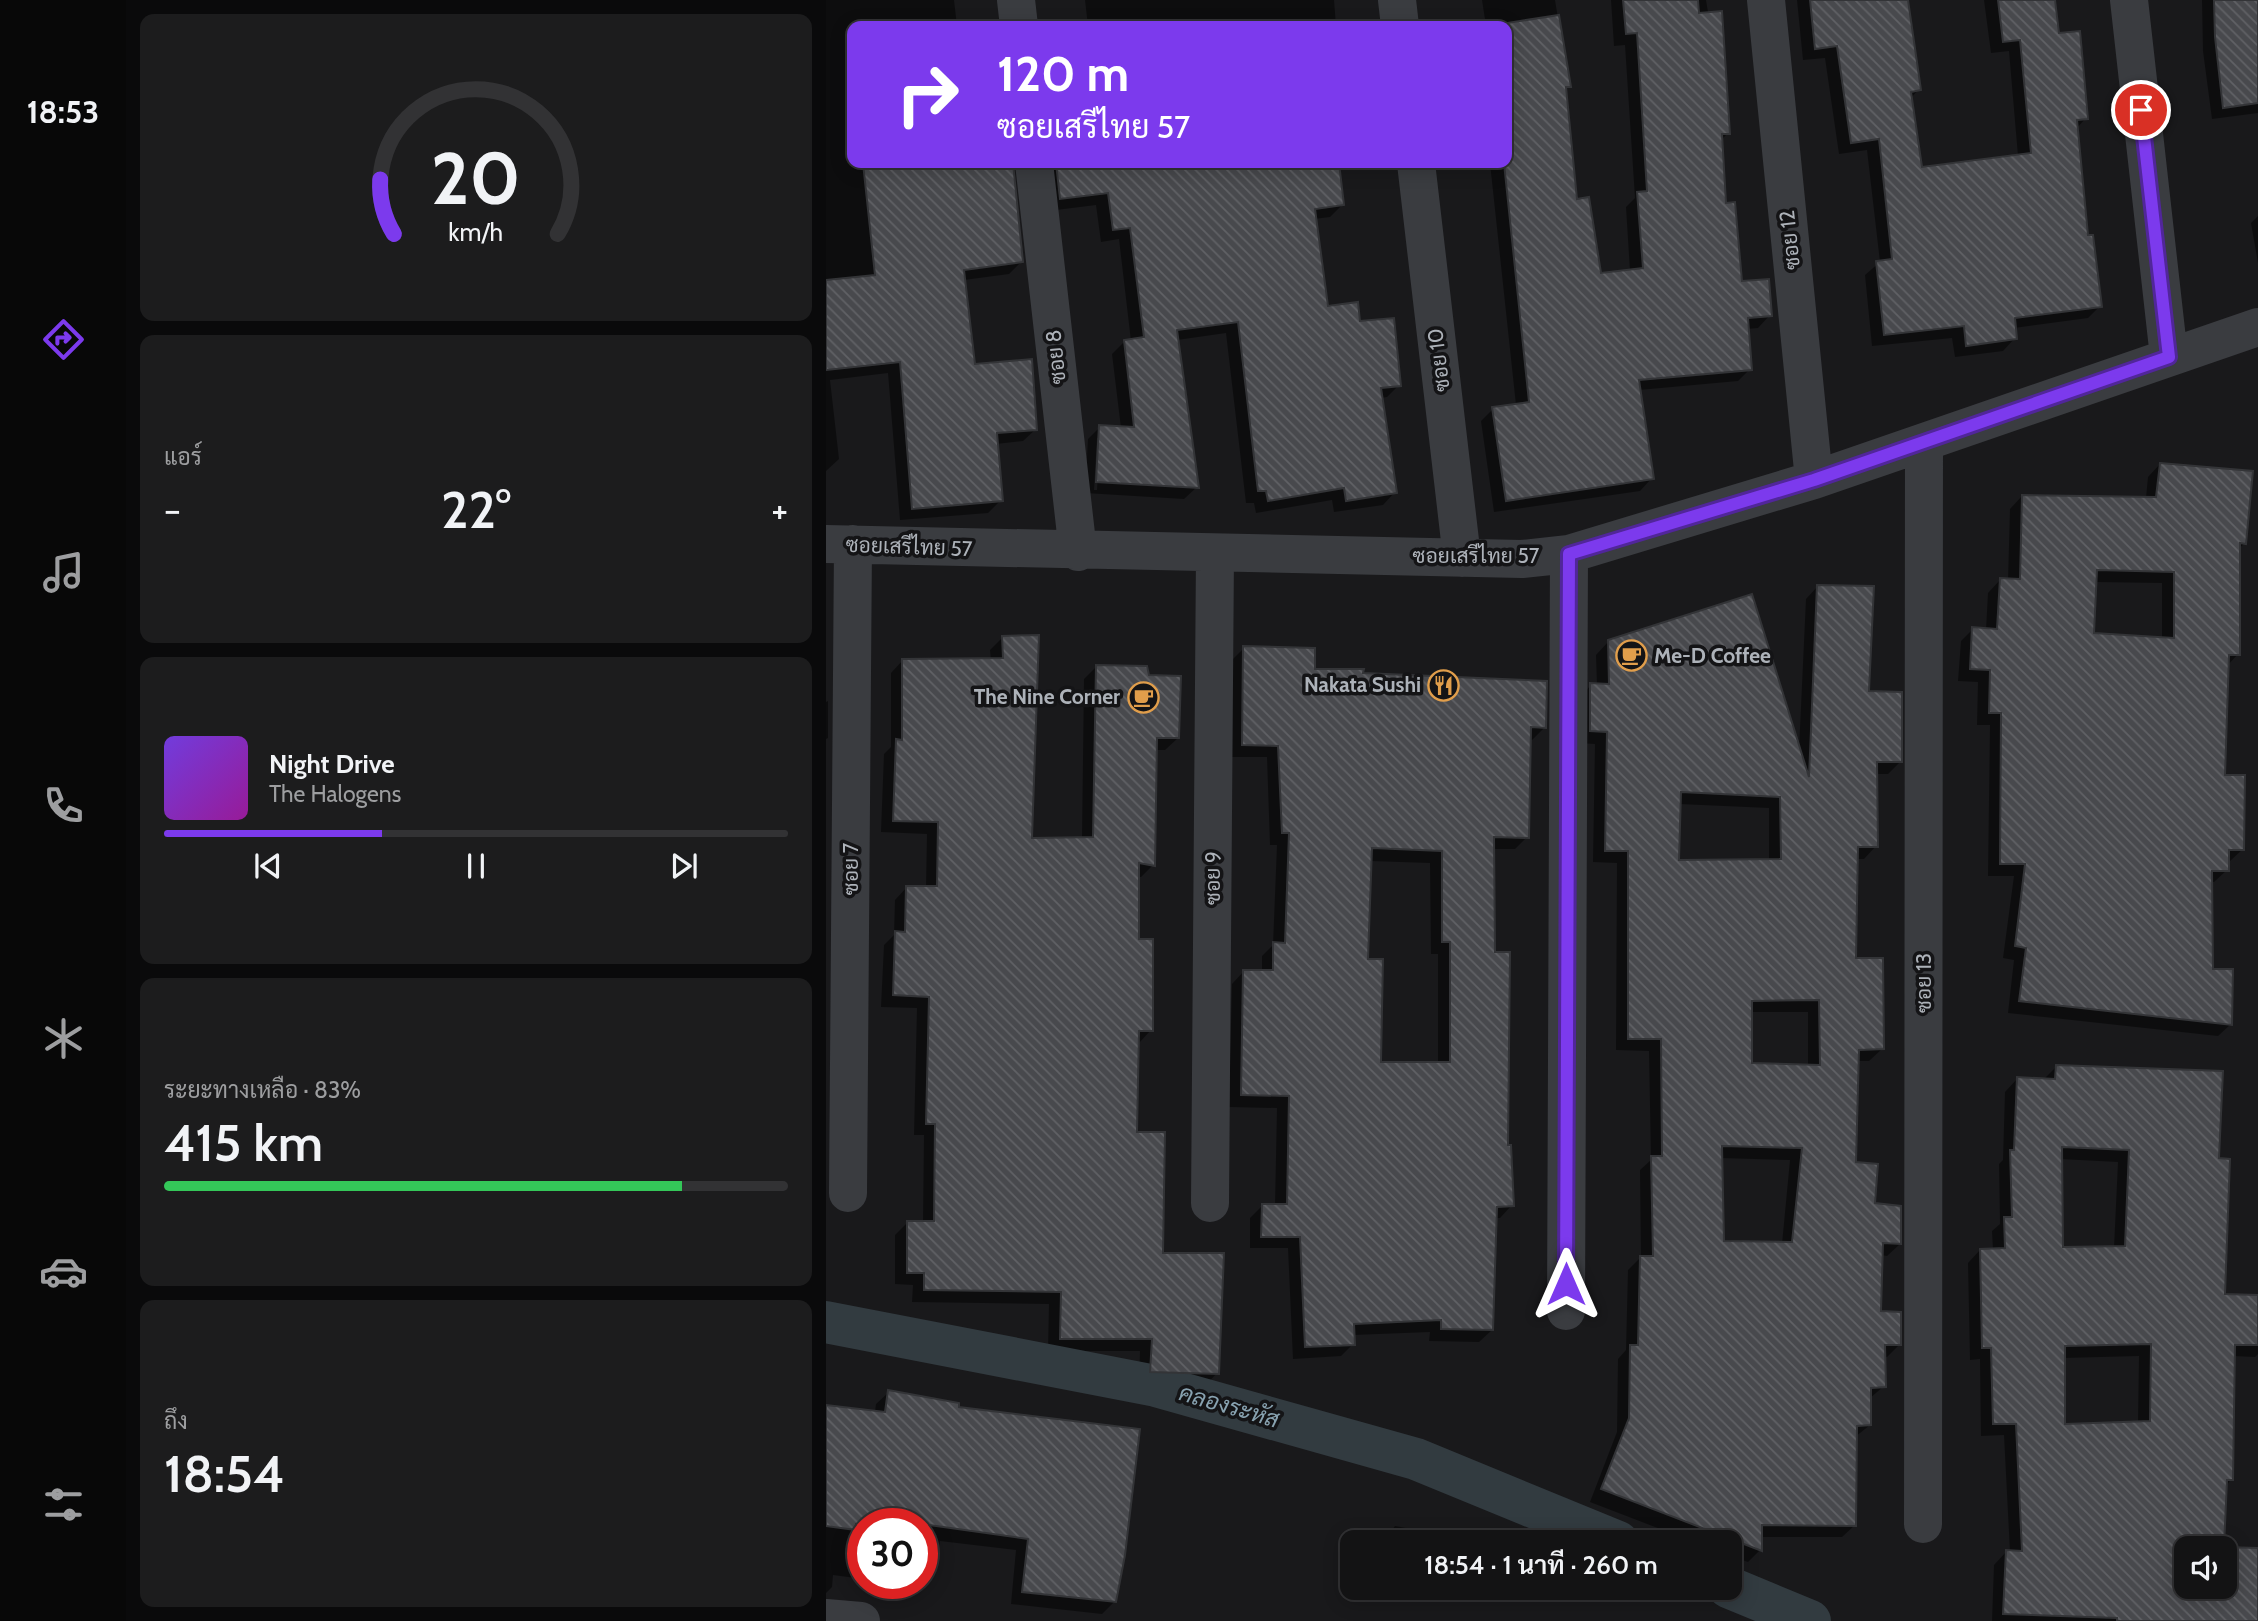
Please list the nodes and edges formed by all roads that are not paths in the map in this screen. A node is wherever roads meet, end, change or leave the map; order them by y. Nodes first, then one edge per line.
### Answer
1 (1016, 0) edge
2 (1397, 0) edge
3 (1766, 0) edge
4 (2129, 0) edge
5 (1018, 21) edge
6 (1399, 21) edge
7 (1035, 168) edge
8 (1417, 168) edge
9 (2258, 327) edge
10 (2169, 357) junction
11 (1924, 442) junction
12 (1814, 480) junction
13 (840, 544) edge
14 (1078, 552) junction
15 (1215, 553) junction
16 (1569, 554) junction
17 (1462, 558) junction
18 (848, 1193) dead end
19 (1210, 1203) dead end
20 (1566, 1311) dead end
21 (1923, 1524) dead end
22 (826, 1618) edge
23 (861, 1621) edge

1 - 5 street
2 - 6 street
3 - 12 street, ซอย 12
4 - 10 street
7 - 14 street, ซอย 8
8 - 17 street, ซอย 10
9 - 10 street, ซอยเสรีไทย 57
10 - 11 street, ซอยเสรีไทย 57
11 - 12 street, ซอยเสรีไทย 57
11 - 21 street, ซอย 13
12 - 16 street, ซอยเสรีไทย 57
13 - 14 street, ซอยเสรีไทย 57
13 - 18 street, ซอย 7
14 - 15 street, ซอยเสรีไทย 57
15 - 17 street, ซอยเสรีไทย 57
15 - 19 street, ซอย 9
16 - 17 street, ซอยเสรีไทย 57
16 - 20 street
22 - 23 street

